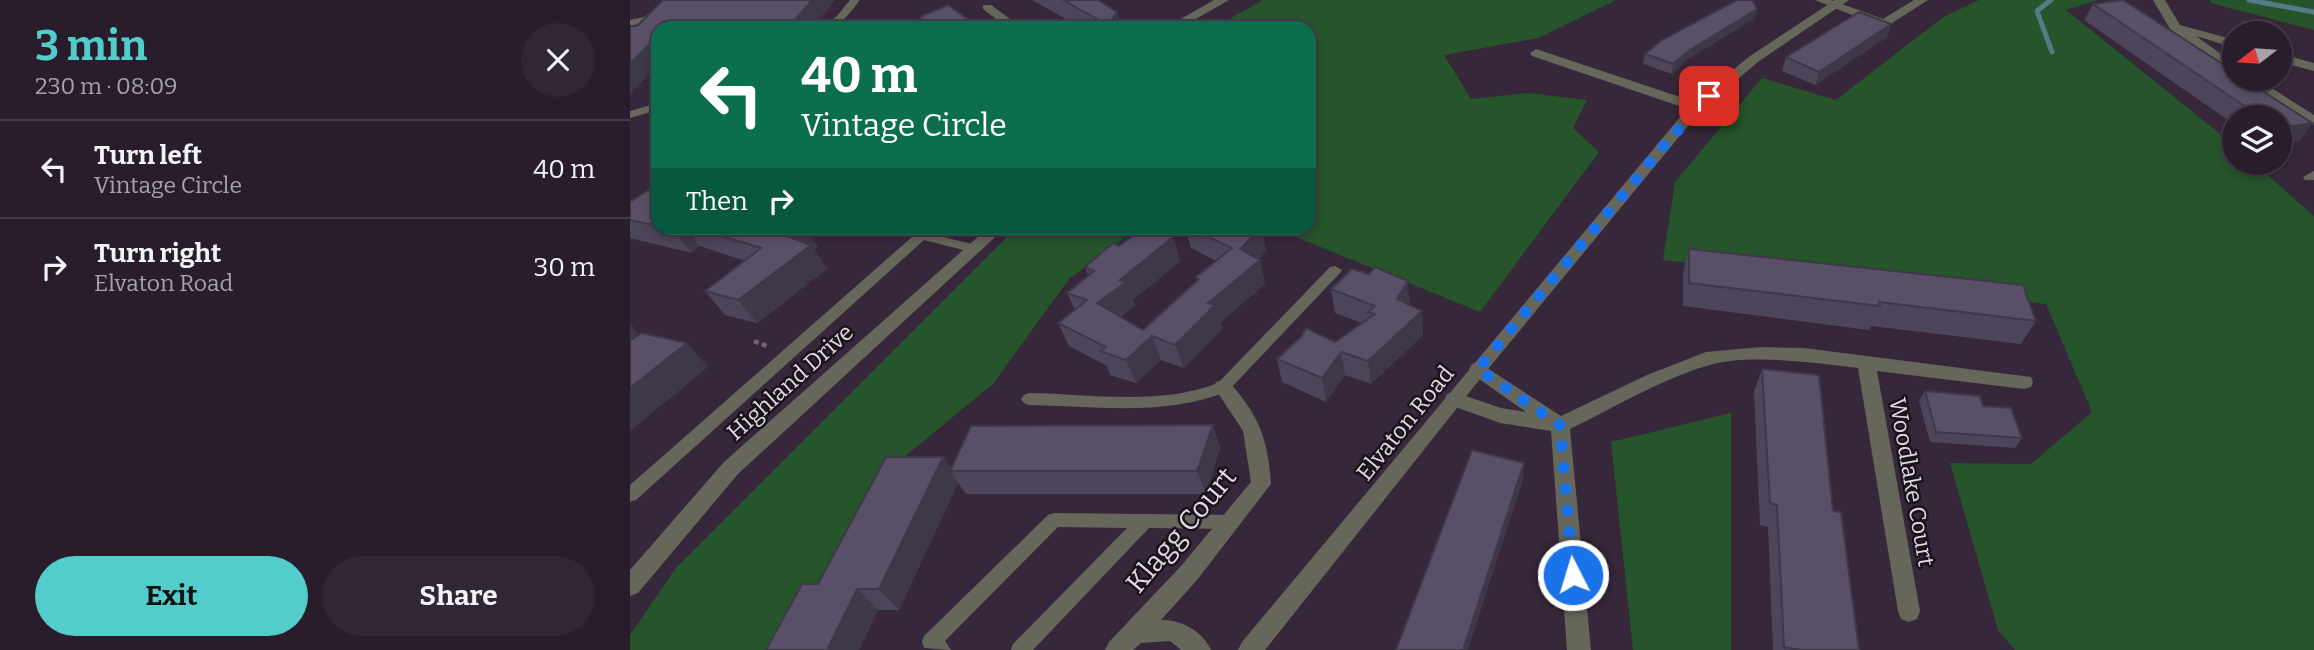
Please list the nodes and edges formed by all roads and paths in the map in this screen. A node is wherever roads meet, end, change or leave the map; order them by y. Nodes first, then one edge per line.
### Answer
1 (669, 0) edge
2 (855, 0) edge
3 (1223, 0) edge
4 (1922, 0) edge
5 (2159, 0) edge
6 (1833, 2) edge
7 (987, 7) dead end
8 (836, 21) edge
9 (1006, 21) edge
10 (1184, 21) edge
11 (630, 23) edge
12 (2174, 26) junction
13 (2222, 40) edge
14 (1536, 53) dead end
15 (2222, 61) edge
16 (2292, 61) edge
17 (2314, 67) edge
18 (2267, 91) edge
19 (1696, 107) junction
20 (651, 108) edge
21 (630, 115) edge
22 (2314, 121) edge
23 (921, 235) edge
24 (936, 235) edge
25 (990, 235) edge
26 (975, 249) junction
27 (1335, 270) dead end
28 (1866, 362) junction
29 (1478, 369) junction
30 (2024, 383) dead end
31 (1223, 387) junction
32 (1028, 398) dead end
33 (1454, 399) junction
34 (1560, 425) junction
35 (630, 495) edge
36 (1145, 521) junction
37 (1232, 522) junction
38 (633, 578) edge
39 (1909, 611) dead end
40 (1128, 644) edge
41 (942, 650) edge
42 (1020, 650) edge
43 (1199, 650) edge
44 (1250, 650) edge
45 (1579, 650) edge

1 - 11 lane
2 - 8 lane
3 - 10 street
4 - 6 street
5 - 12 street
6 - 19 street, Elvaton Road
7 - 9 street
12 - 13 street
12 - 15 street
14 - 19 street
16 - 17 street
18 - 22 street
19 - 29 street, Elvaton Road
20 - 21 lane
23 - 35 lane
24 - 26 lane
25 - 26 street, Highland Drive
26 - 38 street, Highland Drive
27 - 31 lane
28 - 30 street, Woodlake Court
28 - 34 street, Woodlake Court
28 - 39 street, Woodlake Court
29 - 33 street, Elvaton Road
29 - 34 street
31 - 32 lane
31 - 37 street, Klagg Court
33 - 34 street
33 - 44 street, Elvaton Road
34 - 45 street
36 - 37 lane
36 - 41 lane
36 - 42 lane
37 - 40 street, Klagg Court
40 - 43 street, Klagg Court

